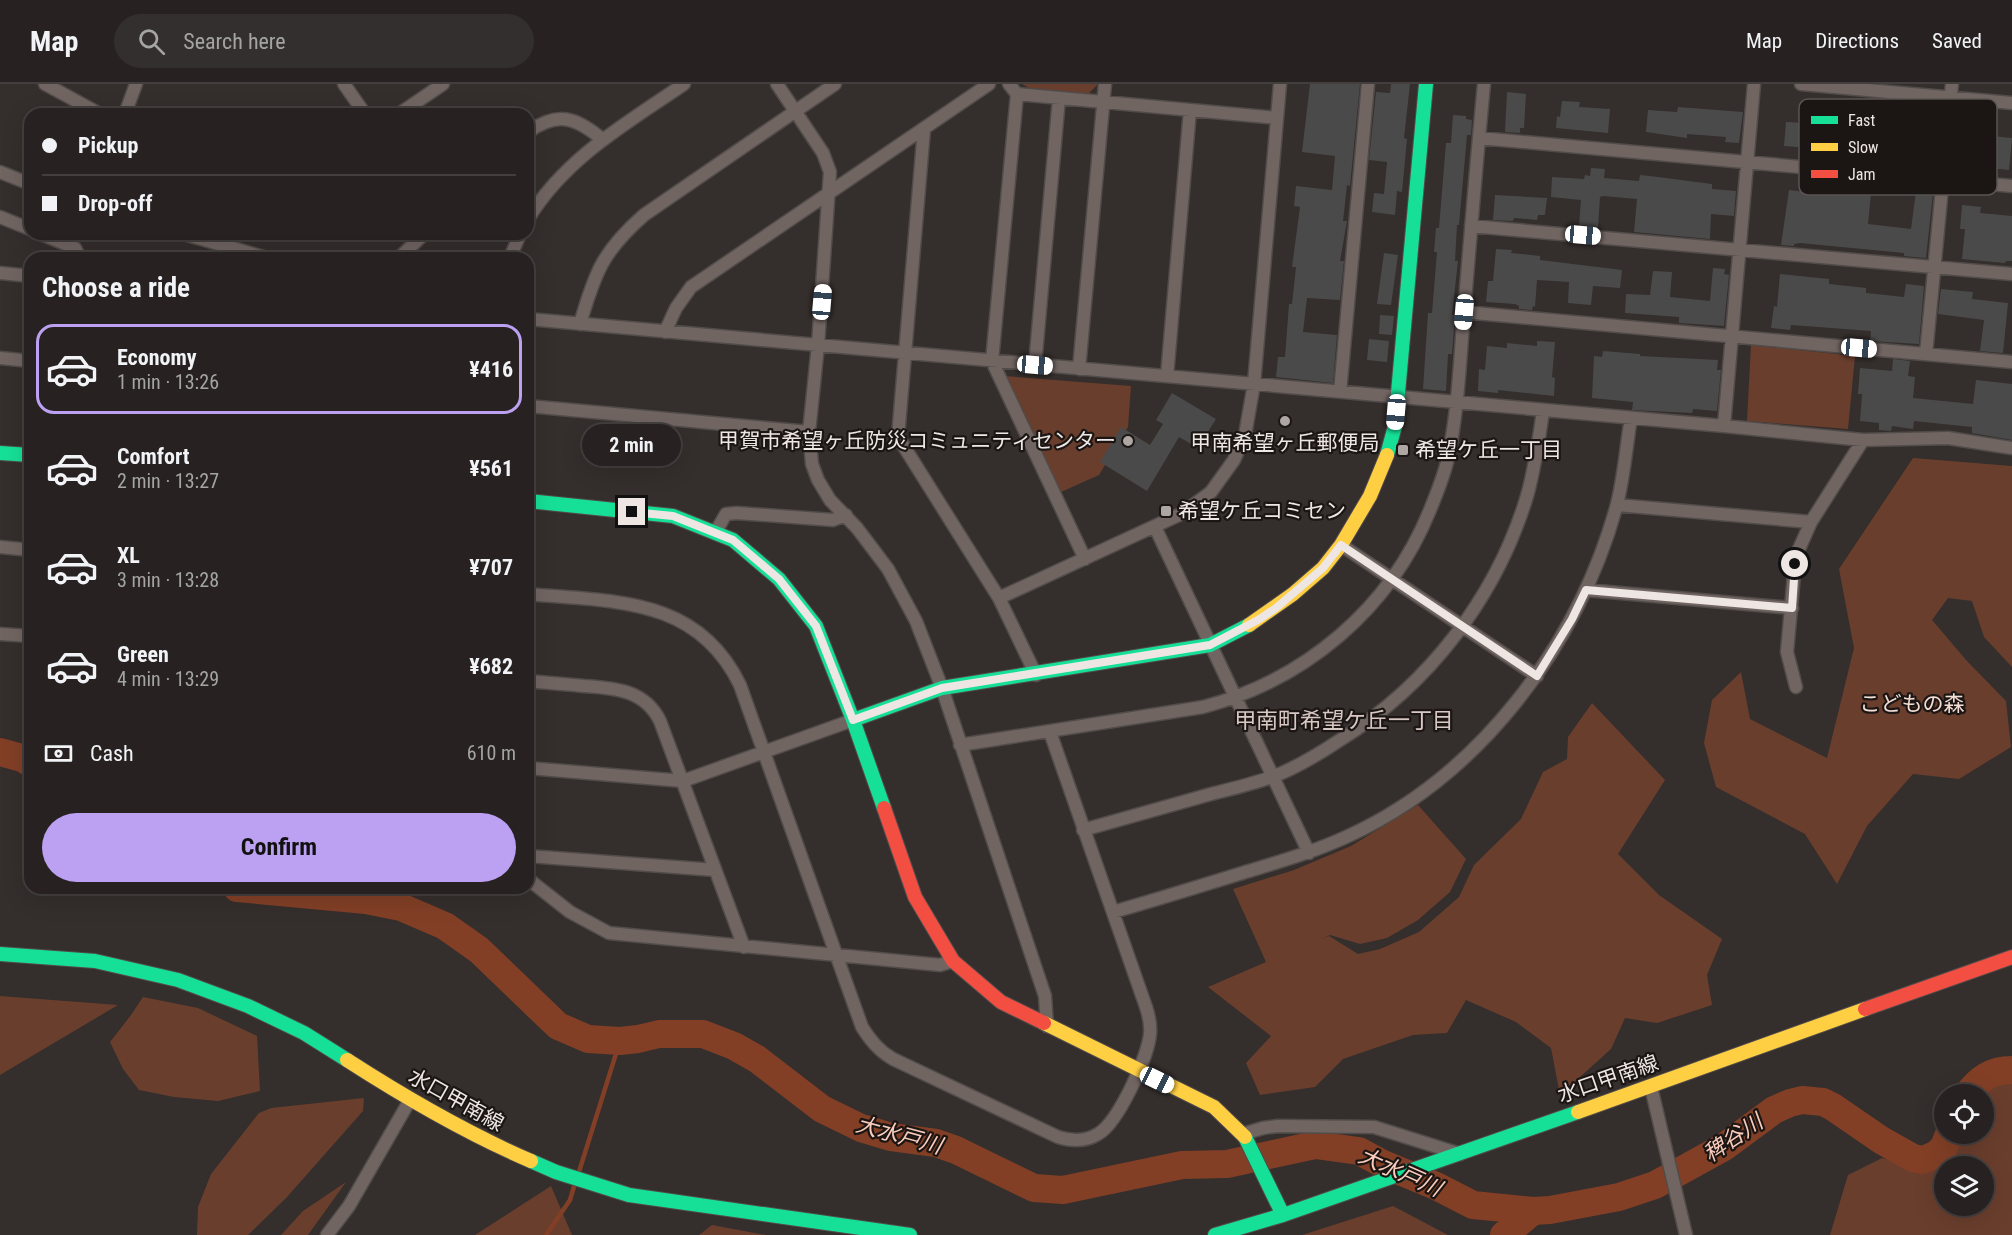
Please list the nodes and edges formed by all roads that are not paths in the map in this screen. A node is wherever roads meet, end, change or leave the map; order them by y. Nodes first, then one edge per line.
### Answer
1 (45, 84) edge
2 (136, 84) edge
3 (344, 84) edge
4 (443, 84) edge
5 (684, 84) edge
6 (777, 84) edge
7 (835, 84) edge
8 (988, 84) edge
9 (1009, 84) edge
10 (1105, 84) edge
11 (1280, 84) edge
12 (1368, 84) edge
13 (1426, 84) edge
14 (1484, 84) edge
15 (1754, 84) edge
16 (1800, 84) edge
17 (1952, 84) edge
18 (1017, 94) junction
19 (1059, 98) junction
20 (1950, 98) junction
21 (1962, 99) edge
22 (1104, 102) junction
23 (1997, 102) edge
24 (2012, 103) edge
25 (89, 108) edge
26 (127, 108) edge
27 (361, 108) edge
28 (408, 108) edge
29 (1190, 110) junction
30 (795, 111) junction
31 (1277, 118) junction
32 (534, 128) edge
33 (924, 129) junction
34 (1479, 138) junction
35 (603, 140) junction
36 (1747, 162) junction
37 (1799, 167) edge
38 (0, 172) edge
39 (24, 182) edge
40 (1997, 185) edge
41 (2012, 186) edge
42 (830, 193) junction
43 (1942, 195) edge
44 (534, 211) edge
45 (0, 217) edge
46 (1472, 226) junction
47 (24, 227) edge
48 (56, 240) edge
49 (205, 240) edge
50 (418, 240) edge
51 (1739, 249) junction
52 (77, 252) edge
53 (246, 252) edge
54 (405, 252) edge
55 (1935, 266) junction
56 (0, 273) edge
57 (2012, 274) edge
58 (24, 275) edge
59 (1464, 312) junction
60 (534, 320) edge
61 (580, 324) junction
62 (665, 332) junction
63 (1732, 336) junction
64 (818, 345) junction
65 (904, 353) junction
66 (1926, 354) junction
67 (0, 358) edge
68 (24, 360) edge
69 (992, 361) junction
70 (2012, 362) edge
71 (1035, 365) junction
72 (1079, 369) junction
73 (1167, 376) junction
74 (1254, 384) junction
75 (1341, 392) junction
76 (1398, 398) junction
77 (1455, 403) junction
78 (534, 407) edge
79 (1543, 411) junction
80 (1631, 418) junction
81 (1724, 426) junction
82 (809, 432) junction
83 (1863, 440) junction
84 (2012, 448) edge
85 (0, 453) edge
86 (24, 455) edge
87 (534, 502) edge
88 (1617, 505) junction
89 (846, 515) junction
90 (1811, 522) junction
91 (1155, 527) junction
92 (715, 533) junction
93 (1341, 545) junction
94 (0, 547) edge
95 (24, 549) edge
96 (1086, 559) junction
97 (1392, 580) junction
98 (1586, 590) junction
99 (534, 595) edge
100 (999, 598) junction
101 (1792, 608) junction
102 (1463, 626) junction
103 (0, 634) edge
104 (24, 636) edge
105 (1210, 645) junction
106 (1036, 675) junction
107 (1537, 676) junction
108 (534, 681) edge
109 (1797, 687) dead end
110 (942, 688) junction
111 (1235, 698) junction
112 (853, 720) junction
113 (1050, 732) junction
114 (960, 745) junction
115 (765, 753) junction
116 (534, 769) edge
117 (1273, 777) junction
118 (683, 781) junction
119 (1083, 830) junction
120 (1309, 853) junction
121 (534, 856) edge
122 (714, 870) junction
123 (534, 884) edge
124 (1113, 912) junction
125 (744, 947) junction
126 (0, 954) edge
127 (838, 955) junction
128 (2012, 957) edge
129 (953, 961) junction
130 (1047, 1026) junction
131 (1138, 1070) junction
132 (1651, 1087) junction
133 (410, 1100) junction
134 (1246, 1139) junction
135 (1460, 1154) junction
136 (1283, 1215) junction
137 (327, 1235) edge
138 (910, 1235) edge
139 (1215, 1235) edge
140 (1686, 1235) edge

1 - 25 street
2 - 26 street
3 - 27 street
4 - 28 street
5 - 35 street
6 - 30 street
7 - 30 street
8 - 33 street
9 - 18 street
10 - 22 street
11 - 31 street
12 - 75 street
13 - 76 street
14 - 34 street
15 - 36 street
16 - 20 street
17 - 20 street
18 - 19 street
18 - 69 street
19 - 22 street
19 - 71 street
20 - 21 street
22 - 29 street
22 - 72 street
23 - 24 street
29 - 31 street
29 - 73 street
30 - 42 street
30 - 61 street
31 - 74 street
32 - 35 street
33 - 42 street
33 - 65 street
34 - 36 street
34 - 46 street
35 - 44 street
36 - 37 street
36 - 51 street
38 - 39 street
40 - 41 street
42 - 62 street
42 - 64 street
43 - 55 street
45 - 47 street
46 - 51 street
46 - 59 street
48 - 52 street
49 - 53 street
50 - 54 street
51 - 55 street
51 - 63 street
55 - 57 street
55 - 66 street
56 - 58 street
59 - 63 street
59 - 77 street
60 - 61 street
61 - 62 street
62 - 64 street
63 - 66 street
63 - 81 street
64 - 65 street
64 - 82 street
65 - 69 street
65 - 100 street
66 - 70 street
67 - 68 street
69 - 71 street
69 - 96 street
71 - 72 street
72 - 73 street
73 - 74 street
74 - 75 street
74 - 91 street
75 - 76 street
76 - 77 street
76 - 93 street
77 - 79 street
77 - 97 street
78 - 82 street
79 - 80 street
79 - 102 street
80 - 81 street
80 - 88 street
81 - 83 street
82 - 89 street
83 - 84 street
83 - 90 street
85 - 86 street
87 - 92 street
88 - 90 street
88 - 98 street
89 - 92 street
89 - 110 street
90 - 101 street
91 - 96 street
91 - 105 street
92 - 112 street
93 - 97 street
93 - 105 street
94 - 95 street
96 - 100 street
97 - 102 street
97 - 111 street
98 - 101 street
98 - 107 street
99 - 115 street
100 - 106 street
101 - 109 street
102 - 107 street
102 - 117 street
103 - 104 street
105 - 106 street
105 - 111 street
106 - 110 street
107 - 120 street
108 - 118 street
110 - 112 street
110 - 114 street
111 - 113 street
111 - 117 street
112 - 115 street
112 - 129 street
113 - 114 street
113 - 119 street
114 - 130 street
115 - 118 street
115 - 127 street
116 - 118 street
117 - 119 street
117 - 120 street
118 - 122 street
119 - 124 street
120 - 124 street
121 - 122 street
122 - 125 street
123 - 125 street
124 - 131 street
125 - 127 street
126 - 133 street, 水口甲南線
127 - 129 street
127 - 131 street
128 - 132 street, 水口甲南線
129 - 130 street
130 - 131 street
131 - 134 street
132 - 135 street, 水口甲南線
132 - 140 street
133 - 137 street
133 - 138 street, 水口甲南線
134 - 135 street
134 - 136 street
135 - 136 street, 水口甲南線
136 - 139 street, 水口甲南線

